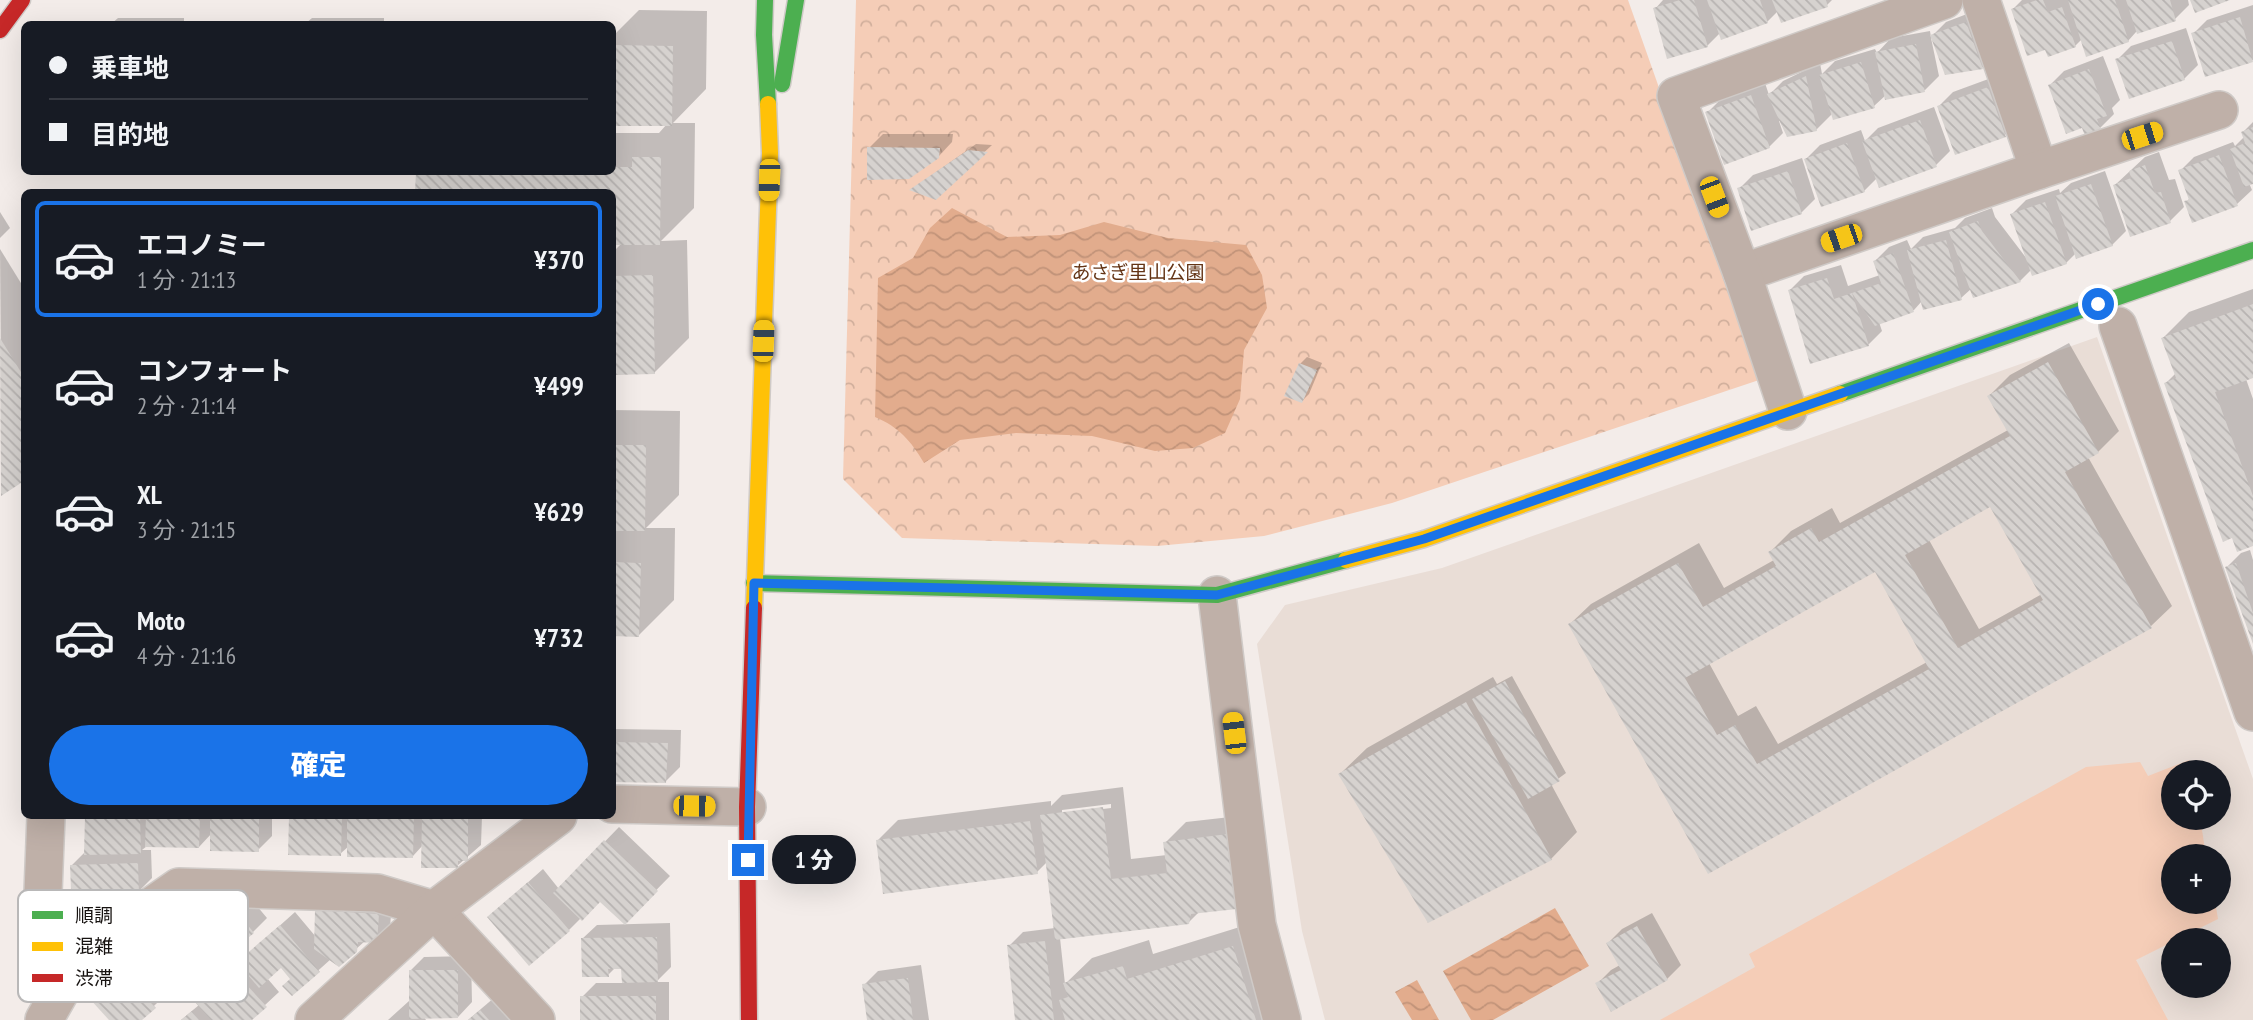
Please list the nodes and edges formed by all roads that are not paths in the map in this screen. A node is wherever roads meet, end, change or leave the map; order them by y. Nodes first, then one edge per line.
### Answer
1 (22, 0) edge
2 (765, 0) edge
3 (796, 0) edge
4 (1944, 0) edge
5 (1981, 0) edge
6 (0, 30) edge
7 (2219, 110) dead end
8 (770, 153) junction
9 (2039, 170) junction
10 (2253, 250) edge
11 (1742, 273) junction
12 (2118, 326) dead end
13 (1788, 411) junction
14 (754, 583) junction
15 (1217, 595) junction
16 (2253, 712) edge
17 (616, 804) edge
18 (747, 807) junction
19 (46, 819) edge
20 (554, 819) edge
21 (43, 890) edge
22 (175, 890) edge
23 (434, 910) junction
24 (54, 1002) edge
25 (44, 1020) edge
26 (314, 1020) edge
27 (536, 1020) edge
28 (749, 1020) edge
29 (1282, 1020) edge

1 - 6 street
2 - 8 street
3 - 8 street
4 - 11 street
5 - 9 street
7 - 9 street
8 - 14 street
9 - 11 street
10 - 13 street
11 - 13 street
12 - 16 street
13 - 15 street
14 - 15 street
14 - 18 street
15 - 29 street
17 - 18 street
18 - 28 street
19 - 21 street
20 - 23 street
22 - 23 street
23 - 26 street
23 - 27 street
24 - 25 street

